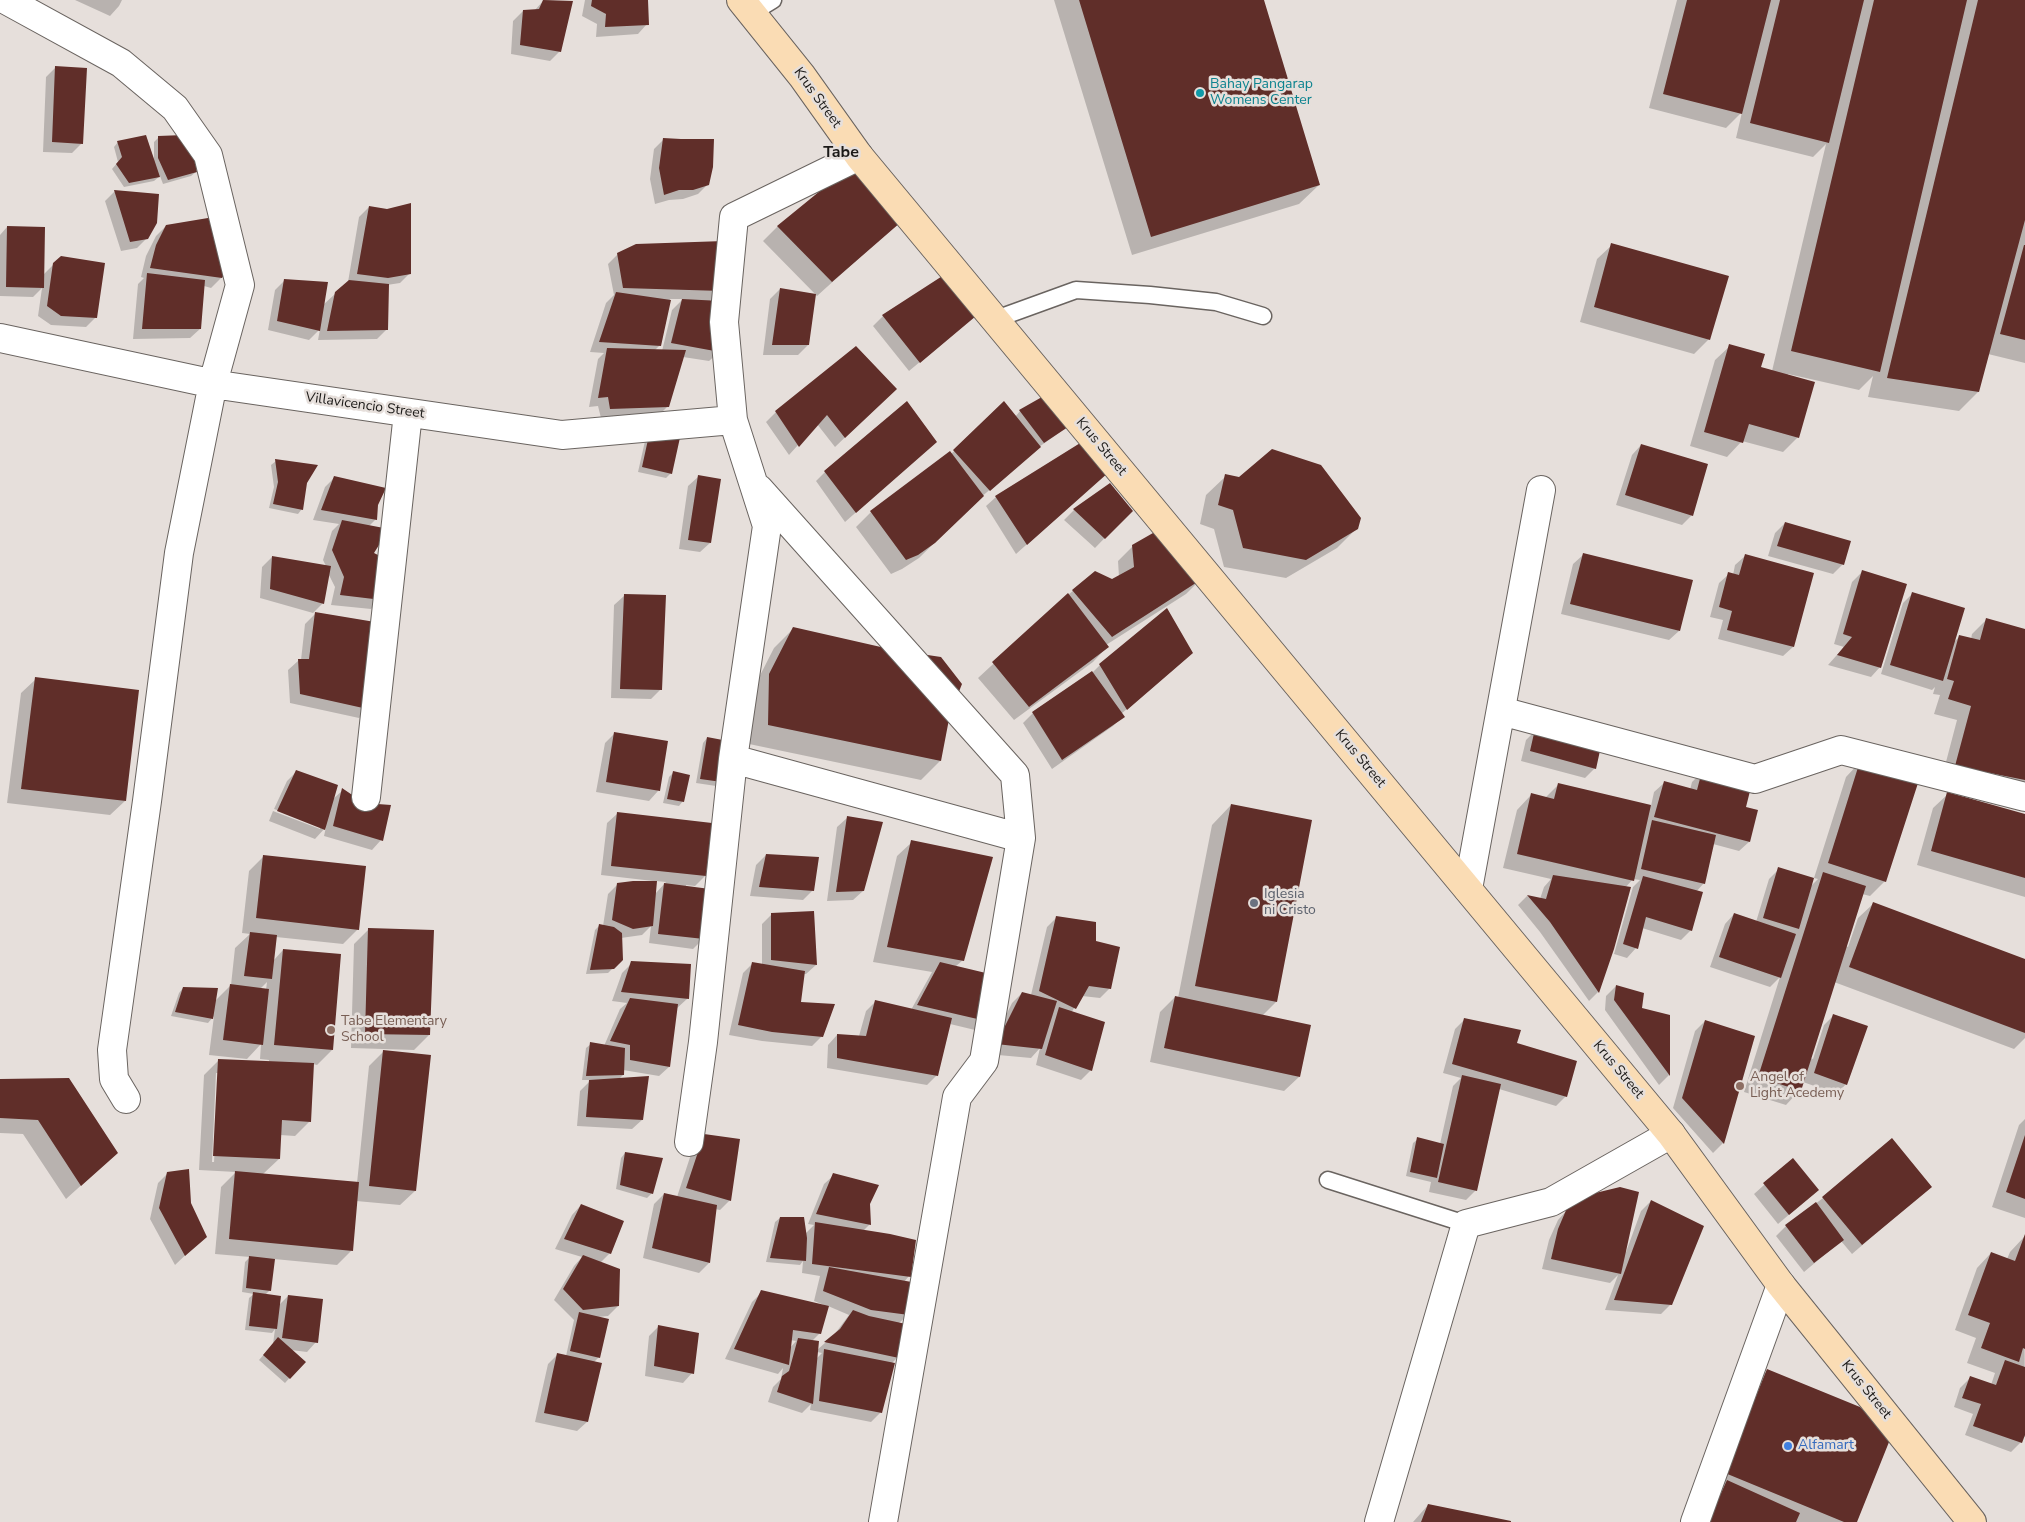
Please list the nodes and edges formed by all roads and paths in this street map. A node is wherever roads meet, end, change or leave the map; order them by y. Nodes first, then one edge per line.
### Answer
1 (6, 0) edge
2 (755, 4) edge
3 (859, 156) junction
4 (1262, 316) dead end
5 (996, 319) junction
6 (0, 338) edge
7 (213, 383) junction
8 (408, 413) junction
9 (734, 420) junction
10 (753, 482) junction
11 (1541, 490) dead end
12 (1501, 712) junction
13 (733, 759) junction
14 (366, 797) dead end
15 (2025, 797) edge
16 (1021, 838) junction
17 (1468, 889) junction
18 (126, 1099) dead end
19 (1671, 1134) junction
20 (689, 1142) dead end
21 (1328, 1180) dead end
22 (1466, 1224) junction
23 (1781, 1285) junction
24 (883, 1522) edge
25 (1379, 1522) edge
26 (1695, 1522) edge
27 (1972, 1522) edge

1 - 7 street
2 - 3 main road, Krus Street
3 - 5 main road, Krus Street
3 - 9 street
4 - 5 lane
5 - 17 main road, Krus Street
6 - 7 street, Villavicencio Street
7 - 8 street, Villavicencio Street
7 - 18 street
8 - 9 street, Villavicencio Street
8 - 14 street
9 - 10 street
10 - 13 street
10 - 16 street
11 - 12 street
12 - 15 street
12 - 17 street
13 - 16 street
13 - 20 street
16 - 24 street
17 - 19 main road, Krus Street
19 - 22 street
19 - 23 main road, Krus Street
21 - 22 lane
22 - 25 street
23 - 26 street
23 - 27 main road, Krus Street

